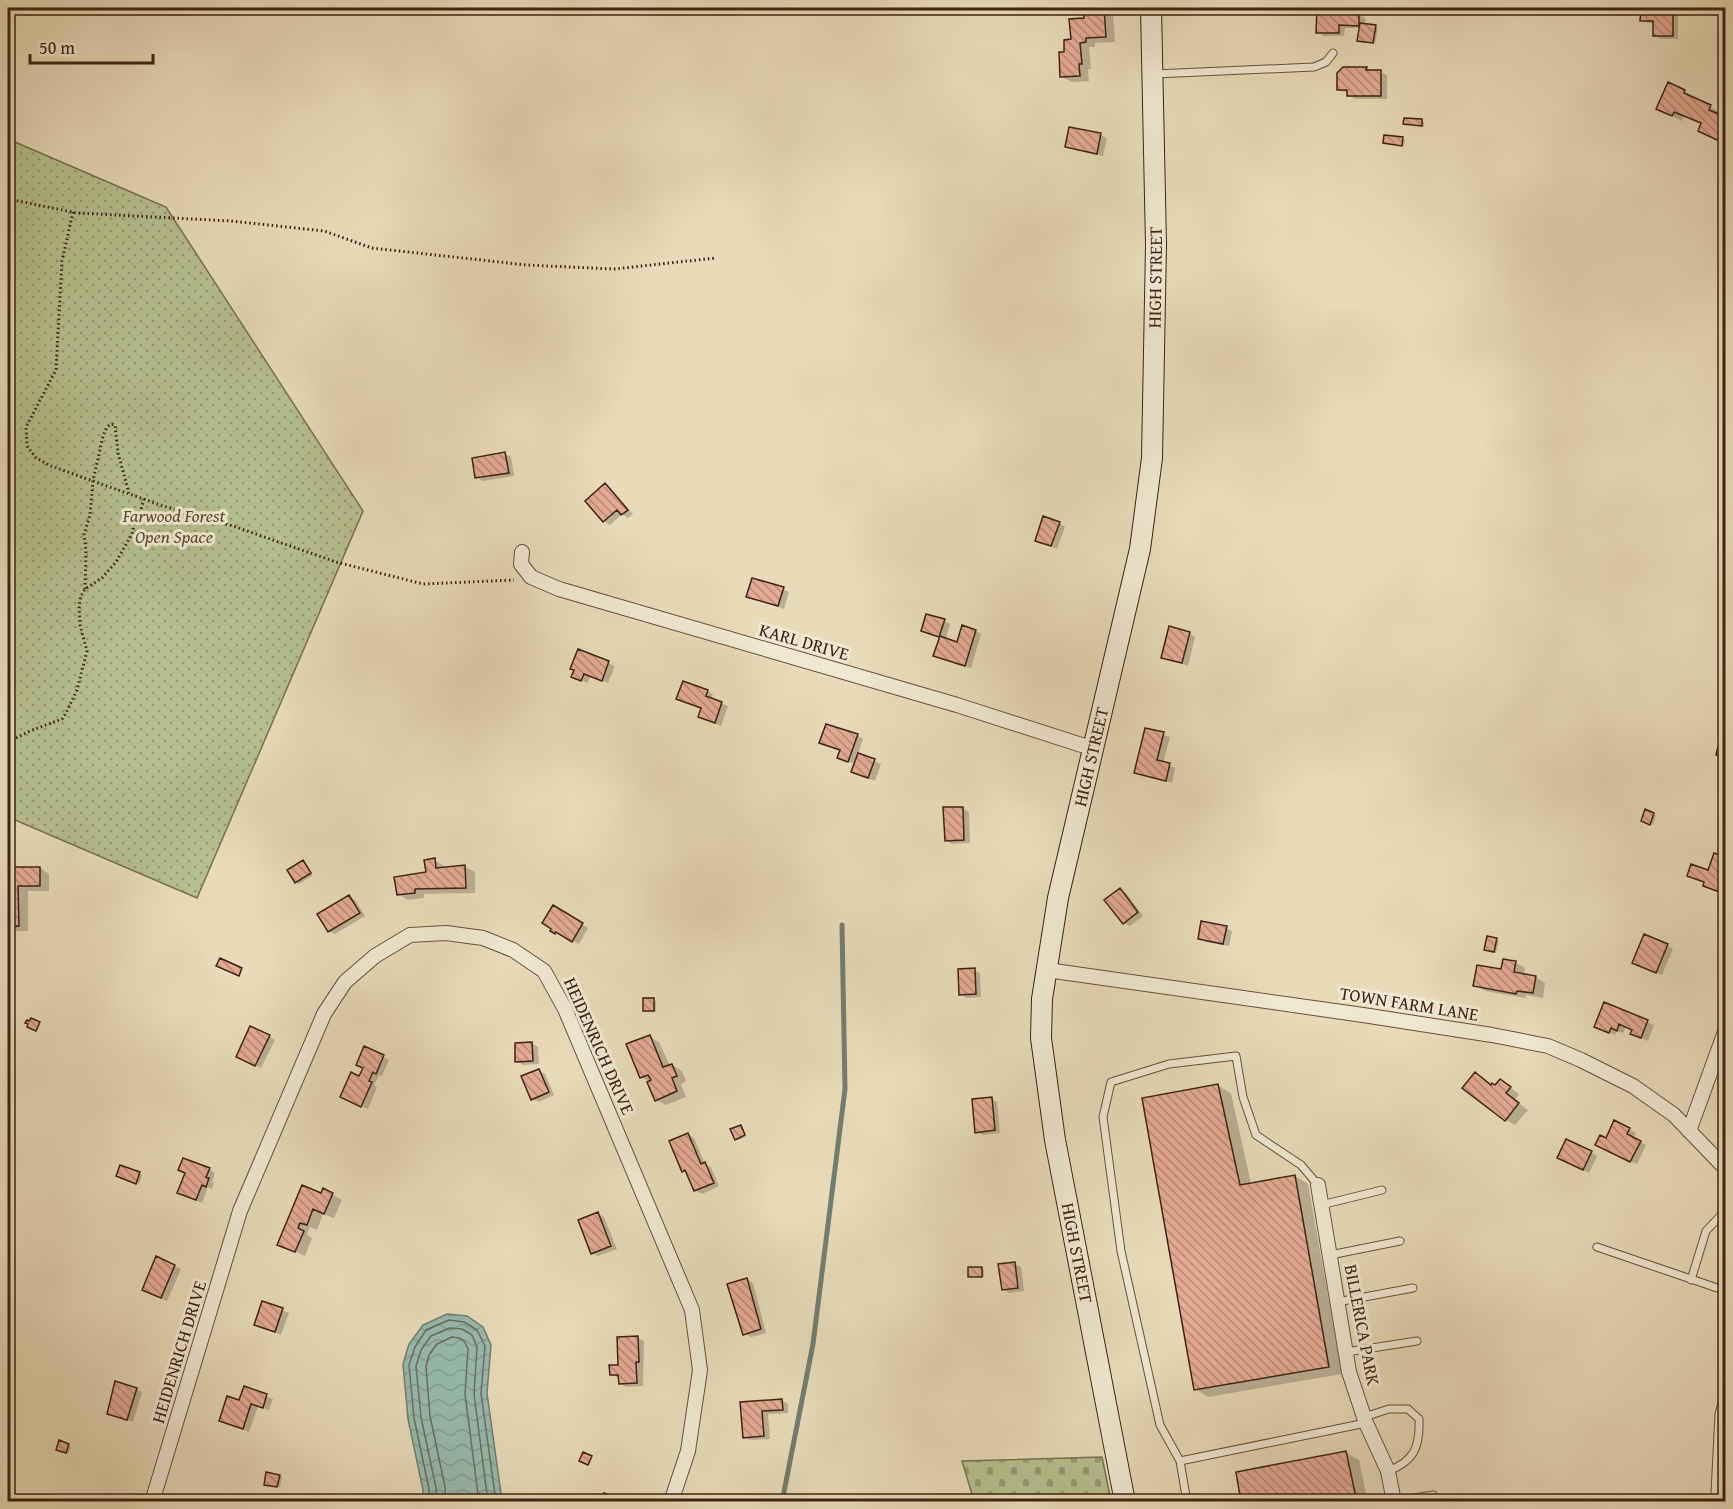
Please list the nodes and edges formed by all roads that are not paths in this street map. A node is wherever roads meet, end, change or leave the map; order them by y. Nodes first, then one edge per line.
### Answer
1 (1151, 8) edge
2 (1333, 53) dead end
3 (1152, 74) junction
4 (522, 552) dead end
5 (1094, 749) junction
6 (1047, 970) junction
7 (1725, 1029) edge
8 (1689, 1131) junction
9 (1725, 1169) edge
10 (1318, 1185) joint
11 (1382, 1190) dead end
12 (1321, 1205) junction
13 (1725, 1210) edge
14 (1400, 1240) dead end
15 (1598, 1247) dead end
16 (1330, 1255) junction
17 (1691, 1280) junction
18 (1413, 1288) dead end
19 (1725, 1291) edge
20 (1337, 1302) junction
21 (1417, 1341) dead end
22 (1346, 1352) junction
23 (1725, 1389) edge
24 (1365, 1420) junction
25 (1180, 1461) junction
26 (1388, 1471) junction
27 (1433, 1495) dead end
28 (1394, 1501) edge
29 (152, 1502) edge
30 (671, 1502) edge
31 (1125, 1502) edge
32 (1187, 1502) edge
33 (1718, 1502) edge

1 - 3 main road, HIGH STREET
2 - 3 lane
3 - 5 main road, HIGH STREET
4 - 5 street, KARL DRIVE
5 - 6 main road, HIGH STREET
6 - 8 street, TOWN FARM LANE
6 - 31 main road, HIGH STREET
7 - 8 street
8 - 9 street, TOWN FARM LANE
10 - 12 street, BILLERICA PARK
10 - 25 lane
11 - 12 lane
12 - 16 street, BILLERICA PARK
13 - 17 lane
14 - 16 lane
15 - 17 lane
16 - 20 street, BILLERICA PARK
17 - 19 lane
18 - 20 lane
20 - 22 street, BILLERICA PARK
21 - 22 lane
22 - 24 street, BILLERICA PARK
23 - 33 lane
24 - 25 lane
24 - 26 street, BILLERICA PARK
24 - 26 lane
25 - 32 lane
26 - 28 street, BILLERICA PARK
27 - 28 lane
29 - 30 street, HEIDENRICH DRIVE

